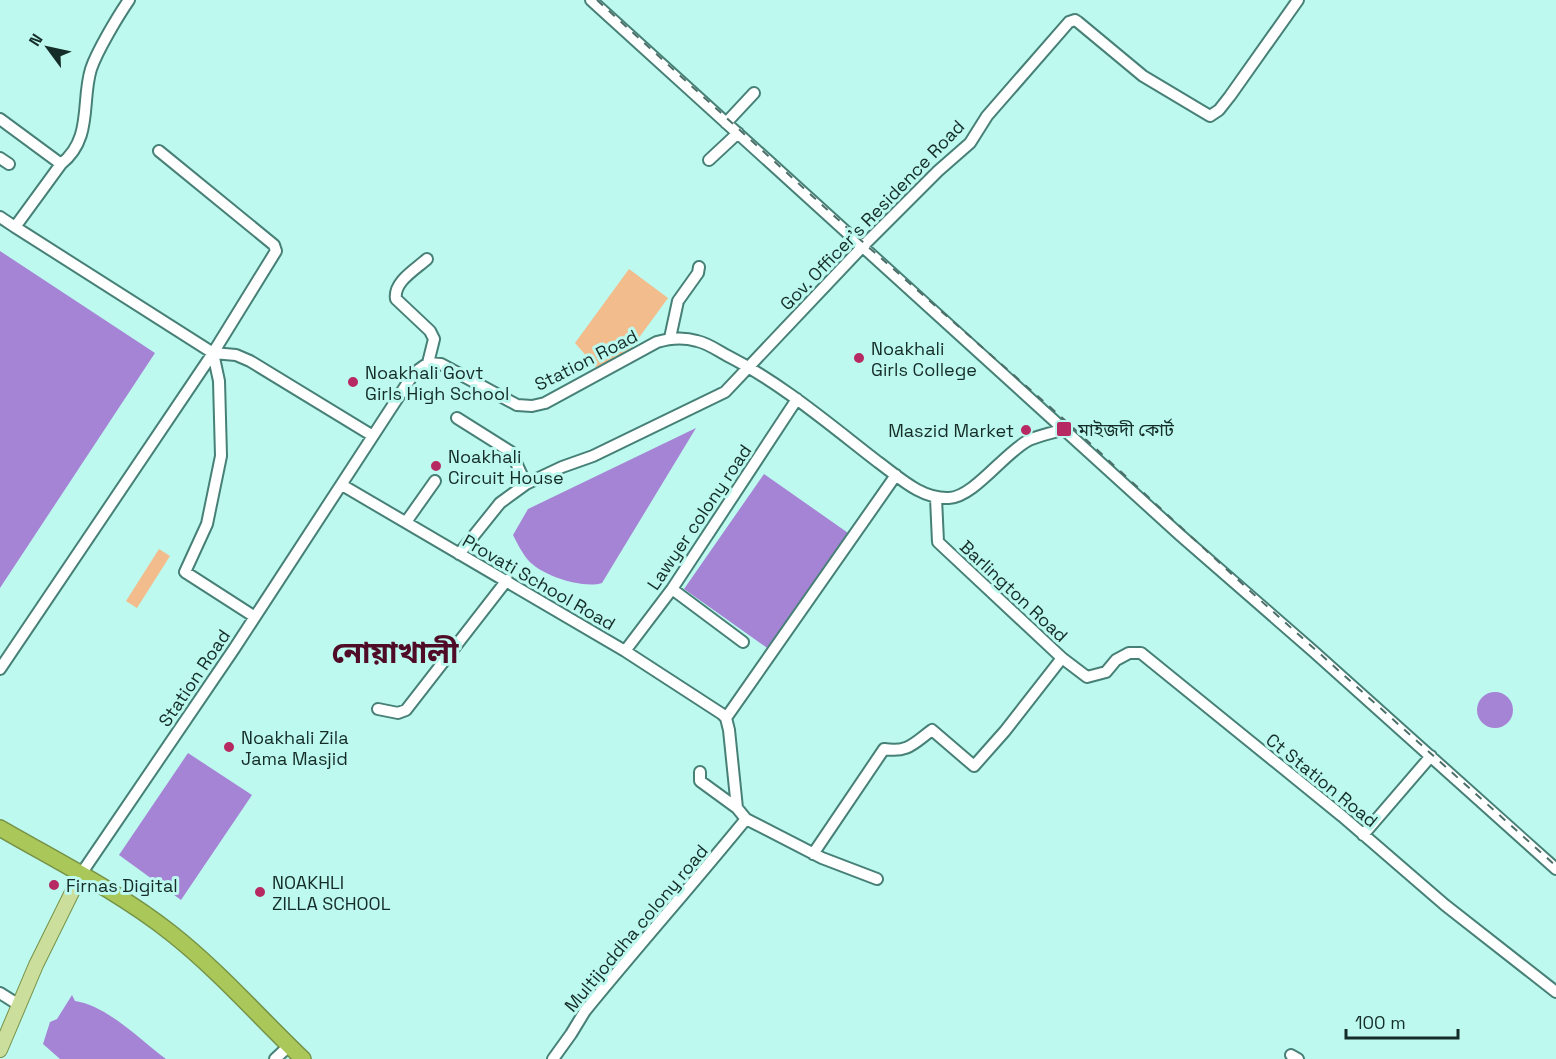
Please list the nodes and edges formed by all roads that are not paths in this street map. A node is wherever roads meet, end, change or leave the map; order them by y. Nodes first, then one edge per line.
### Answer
1 (129, 0) edge
2 (591, 0) edge
3 (1298, 0) edge
4 (754, 93) dead end
5 (0, 119) edge
6 (726, 123) junction
7 (738, 134) junction
8 (159, 151) dead end
9 (709, 160) dead end
10 (62, 164) junction
11 (0, 217) edge
12 (15, 226) junction
13 (863, 249) junction
14 (427, 259) dead end
15 (699, 267) dead end
16 (670, 338) junction
17 (213, 352) junction
18 (428, 363) junction
19 (749, 366) junction
20 (797, 399) junction
21 (457, 418) dead end
22 (1064, 429) junction
23 (373, 436) junction
24 (896, 475) junction
25 (435, 481) dead end
26 (526, 484) junction
27 (342, 485) junction
28 (936, 498) junction
29 (406, 522) junction
30 (459, 554) junction
31 (507, 580) junction
32 (672, 589) junction
33 (255, 617) junction
34 (743, 642) dead end
35 (625, 651) junction
36 (1062, 658) junction
37 (0, 669) edge
38 (378, 709) dead end
39 (726, 718) junction
40 (1431, 756) junction
41 (700, 772) dead end
42 (737, 807) junction
43 (742, 821) junction
44 (0, 828) edge
45 (1363, 835) junction
46 (813, 854) junction
47 (1556, 869) edge
48 (81, 874) junction
49 (877, 879) dead end
50 (1556, 992) edge
51 (0, 993) edge
52 (19, 1005) junction
53 (289, 1046) junction
54 (0, 1050) edge
55 (275, 1059) edge
56 (303, 1059) edge
57 (553, 1059) edge

1 - 10 street
2 - 6 street
3 - 13 street, Gov. Officer's Residence Road
4 - 6 street
5 - 10 street
6 - 7 street
7 - 9 street
7 - 13 street
8 - 17 street
10 - 12 street
11 - 12 street
12 - 17 street
13 - 19 street, Gov. Officer's Residence Road
13 - 22 street
14 - 18 street
15 - 16 street
16 - 18 street, Station Road
16 - 19 street, Station Road
17 - 23 street
17 - 33 street
17 - 37 street
18 - 23 street, Station Road
19 - 20 street, Station Road
19 - 26 street, Gov. Officer's Residence Road
20 - 24 street, Station Road
20 - 32 street, Lawyer colony road
21 - 26 street
22 - 28 street
22 - 40 street
23 - 27 street, Station Road
24 - 28 street, Station Road
24 - 39 street
25 - 29 street
26 - 30 street, Gov. Officer's Residence Road
27 - 29 street, Provati School Road
27 - 33 street, Station Road
28 - 36 street, Barlington Road
29 - 30 street, Provati School Road
30 - 31 street, Provati School Road
31 - 35 street, Provati School Road
31 - 38 street
32 - 34 street
32 - 35 street, Lawyer colony road
33 - 48 street, Station Road
35 - 39 street, Provati School Road
36 - 45 street, Ct Station Road
36 - 46 street, Barlington Road
39 - 42 street
40 - 45 street
40 - 47 street
41 - 42 street
42 - 43 street
43 - 46 street
43 - 57 street, Multijoddha colony road
44 - 48 highway
45 - 50 street, Ct Station Road
46 - 49 street
48 - 52 main road
48 - 53 highway
51 - 52 street
52 - 54 main road
53 - 55 street
53 - 56 highway

